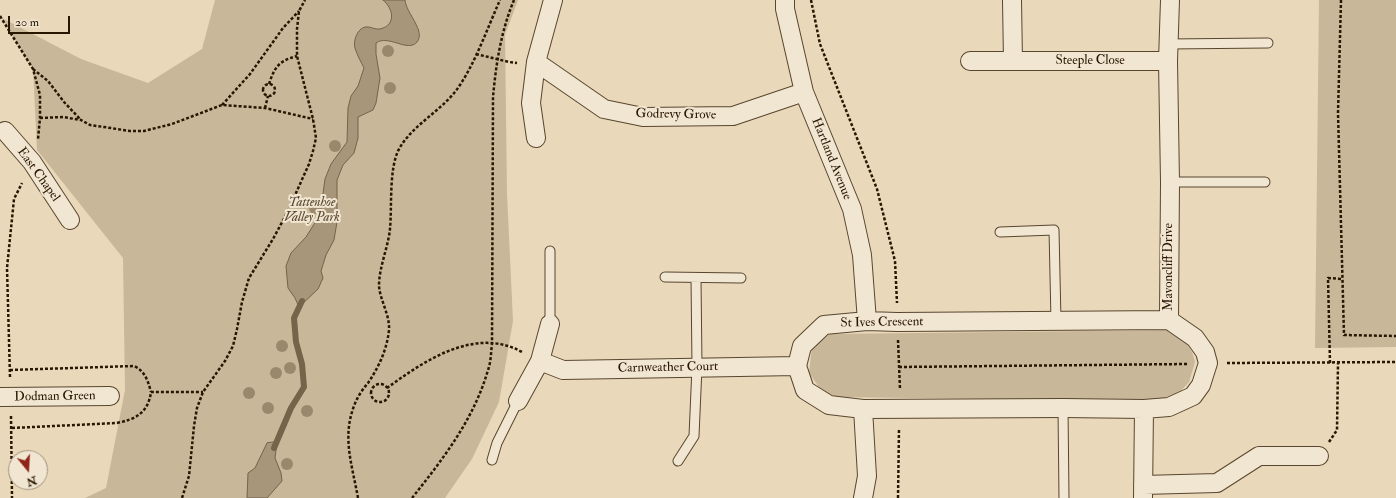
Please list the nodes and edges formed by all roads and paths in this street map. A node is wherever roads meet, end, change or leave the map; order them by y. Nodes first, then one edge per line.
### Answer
1 (305, 0) edge
2 (500, 0) edge
3 (514, 0) edge
4 (553, 0) edge
5 (786, 0) edge
6 (1012, 0) edge
7 (1170, 0) edge
8 (1341, 0) edge
9 (299, 10) junction
10 (0, 16) edge
11 (1268, 43) dead end
12 (1168, 52) junction
13 (476, 54) junction
14 (297, 56) junction
15 (497, 60) junction
16 (1013, 60) junction
17 (970, 61) dead end
18 (536, 62) junction
19 (33, 69) junction
20 (269, 84) junction
21 (804, 92) junction
22 (268, 96) junction
23 (222, 105) junction
24 (265, 108) junction
25 (40, 118) junction
26 (313, 119) junction
27 (81, 120) junction
28 (2, 130) edge
29 (536, 138) dead end
30 (32, 162) junction
31 (1170, 182) junction
32 (1265, 182) dead end
33 (70, 220) dead end
34 (1000, 232) dead end
35 (550, 251) dead end
36 (665, 277) dead end
37 (696, 278) junction
38 (741, 278) dead end
39 (1343, 279) junction
40 (1169, 320) junction
41 (867, 321) junction
42 (1056, 321) junction
43 (550, 324) joint
44 (1396, 336) edge
45 (492, 343) junction
46 (540, 361) junction
47 (1396, 362) edge
48 (1208, 363) junction
49 (1330, 363) junction
50 (1338, 363) junction
51 (797, 366) junction
52 (697, 367) junction
53 (899, 367) dead end
54 (10, 370) junction
55 (367, 384) junction
56 (372, 388) junction
57 (387, 388) junction
58 (151, 392) junction
59 (202, 392) junction
60 (110, 396) dead end
61 (3, 397) edge
62 (518, 401) joint
63 (1063, 408) junction
64 (863, 409) junction
65 (1144, 409) junction
66 (12, 428) junction
67 (1319, 456) joint
68 (492, 460) dead end
69 (678, 461) dead end
70 (1143, 492) edge
71 (12, 498) edge
72 (182, 498) edge
73 (358, 498) edge
74 (412, 498) edge
75 (863, 498) edge
76 (1064, 498) edge

1 - 9 path
2 - 13 path
3 - 15 path
4 - 18 street
5 - 21 street, Hartland Avenue
6 - 16 street
7 - 12 street, Mavoncliff Drive
8 - 39 path
9 - 14 path
9 - 23 path
10 - 19 path
11 - 12 lane
12 - 16 street, Steeple Close
12 - 31 street, Mavoncliff Drive
13 - 15 path
13 - 55 path
14 - 20 path
14 - 26 path
15 - 18 path
15 - 45 path
16 - 17 street, Steeple Close
18 - 21 street, Godrevy Grove
18 - 29 street
19 - 25 path
19 - 27 path
20 - 22 path
20 - 22 path
21 - 41 street, Hartland Avenue
22 - 24 path
23 - 24 path
23 - 27 path
24 - 26 path
25 - 27 path
25 - 30 path
26 - 59 path
28 - 30 street, East Chapel
30 - 33 street, East Chapel
30 - 54 path
31 - 32 lane
31 - 40 street, Mavoncliff Drive
34 - 42 lane
35 - 43 lane
36 - 37 lane
37 - 38 lane
37 - 52 lane
39 - 44 path
39 - 49 path
40 - 42 street, St Ives Crescent
40 - 48 street, Mavoncliff Drive
41 - 42 street, St Ives Crescent
41 - 51 street, St Ives Crescent
43 - 46 street
45 - 46 path
45 - 57 path
45 - 74 path
46 - 52 street, Carnweather Court
46 - 62 street
47 - 50 path
48 - 49 path
48 - 53 path
48 - 65 street
49 - 50 path
50 - 67 path
51 - 52 street, Carnweather Court
51 - 64 street
52 - 69 lane
54 - 58 path
54 - 61 path
55 - 56 path
55 - 73 path
56 - 57 path
56 - 57 path
58 - 59 path
58 - 66 path
59 - 72 path
60 - 61 street, Dodman Green
61 - 66 path
62 - 68 lane
63 - 64 street
63 - 65 street
63 - 76 lane
64 - 75 street
65 - 70 street
66 - 71 path
67 - 70 street

